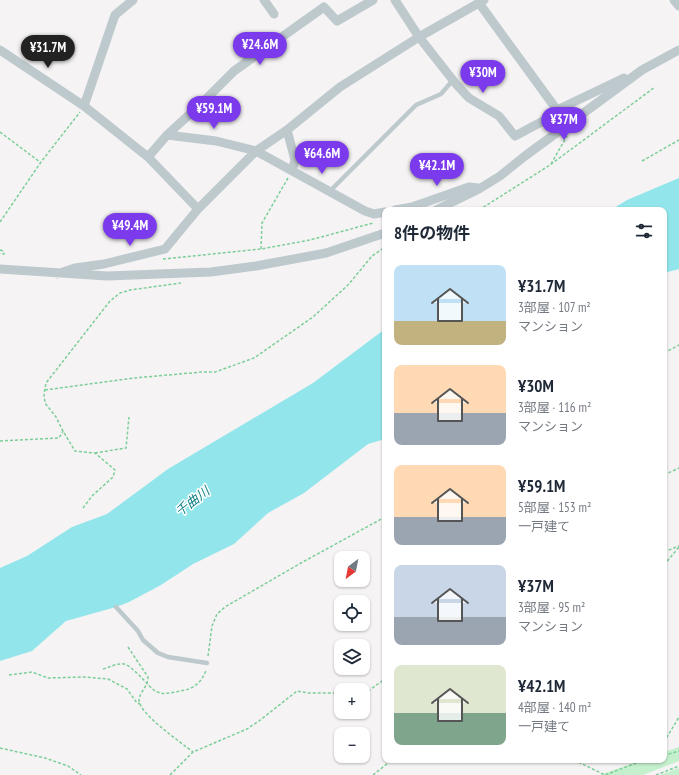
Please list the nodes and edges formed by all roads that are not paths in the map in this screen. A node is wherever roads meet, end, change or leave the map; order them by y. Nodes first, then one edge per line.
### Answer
1 (133, 0) edge
2 (373, 0) edge
3 (395, 0) edge
4 (674, 0) edge
5 (267, 1) edge
6 (481, 2) edge
7 (679, 6) edge
8 (274, 14) dead end
9 (419, 37) junction
10 (0, 50) edge
11 (679, 50) edge
12 (642, 70) junction
13 (453, 80) junction
14 (84, 106) junction
15 (557, 110) junction
16 (287, 130) junction
17 (167, 135) junction
18 (256, 150) junction
19 (148, 157) junction
20 (292, 171) junction
21 (479, 189) junction
22 (330, 191) junction
23 (408, 207) edge
24 (442, 207) edge
25 (198, 209) junction
26 (382, 213) edge
27 (382, 234) edge
28 (0, 269) edge
29 (57, 274) junction
30 (116, 607) dead end
31 (207, 663) road end

1 - 14 street
2 - 17 street
3 - 9 street
4 - 7 street
5 - 8 street
6 - 9 street
6 - 15 street
9 - 13 street
9 - 16 street
10 - 14 street
11 - 12 street
12 - 15 street
12 - 21 street
13 - 15 street
13 - 22 lane
14 - 19 street
16 - 18 street
16 - 20 street
17 - 18 street
17 - 19 street
18 - 20 street
18 - 25 street
19 - 25 street
20 - 22 street
21 - 23 street
21 - 24 street
22 - 26 street
25 - 29 street
27 - 29 street
28 - 29 street
30 - 31 lane

